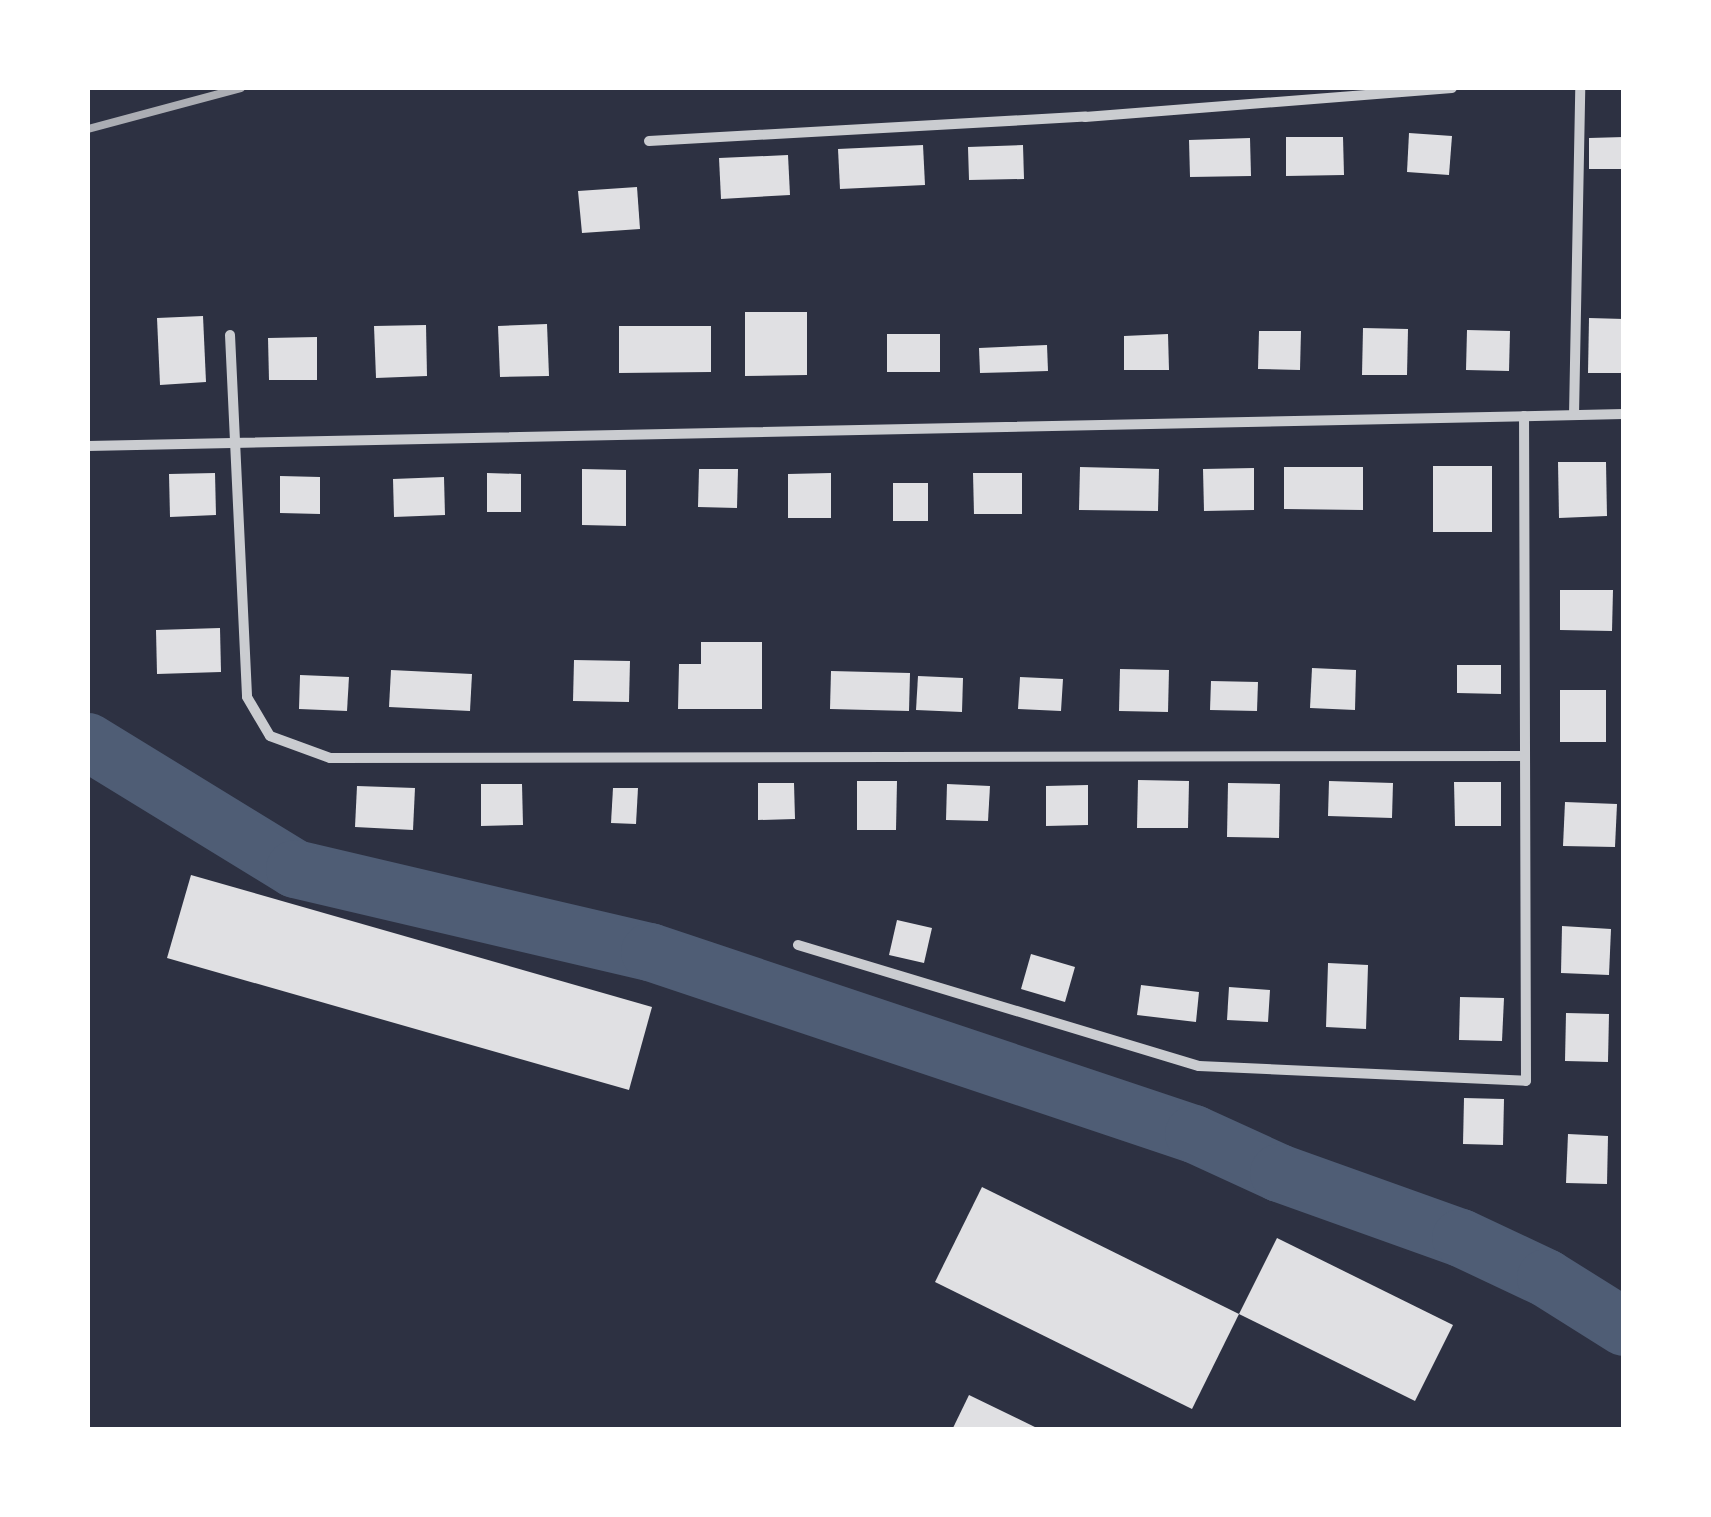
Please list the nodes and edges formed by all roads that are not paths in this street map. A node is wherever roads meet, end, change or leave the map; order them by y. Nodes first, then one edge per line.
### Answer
1 (1452, 88) edge
2 (1580, 88) edge
3 (649, 142) dead end
4 (230, 335) dead end
5 (1624, 414) edge
6 (1574, 415) junction
7 (1524, 416) junction
8 (238, 441) junction
9 (88, 446) edge
10 (1525, 756) junction
11 (798, 945) dead end

1 - 3 street
2 - 6 street
4 - 8 street
5 - 6 street
6 - 7 street
7 - 8 street
7 - 10 street
8 - 9 street
8 - 10 street
10 - 11 street

